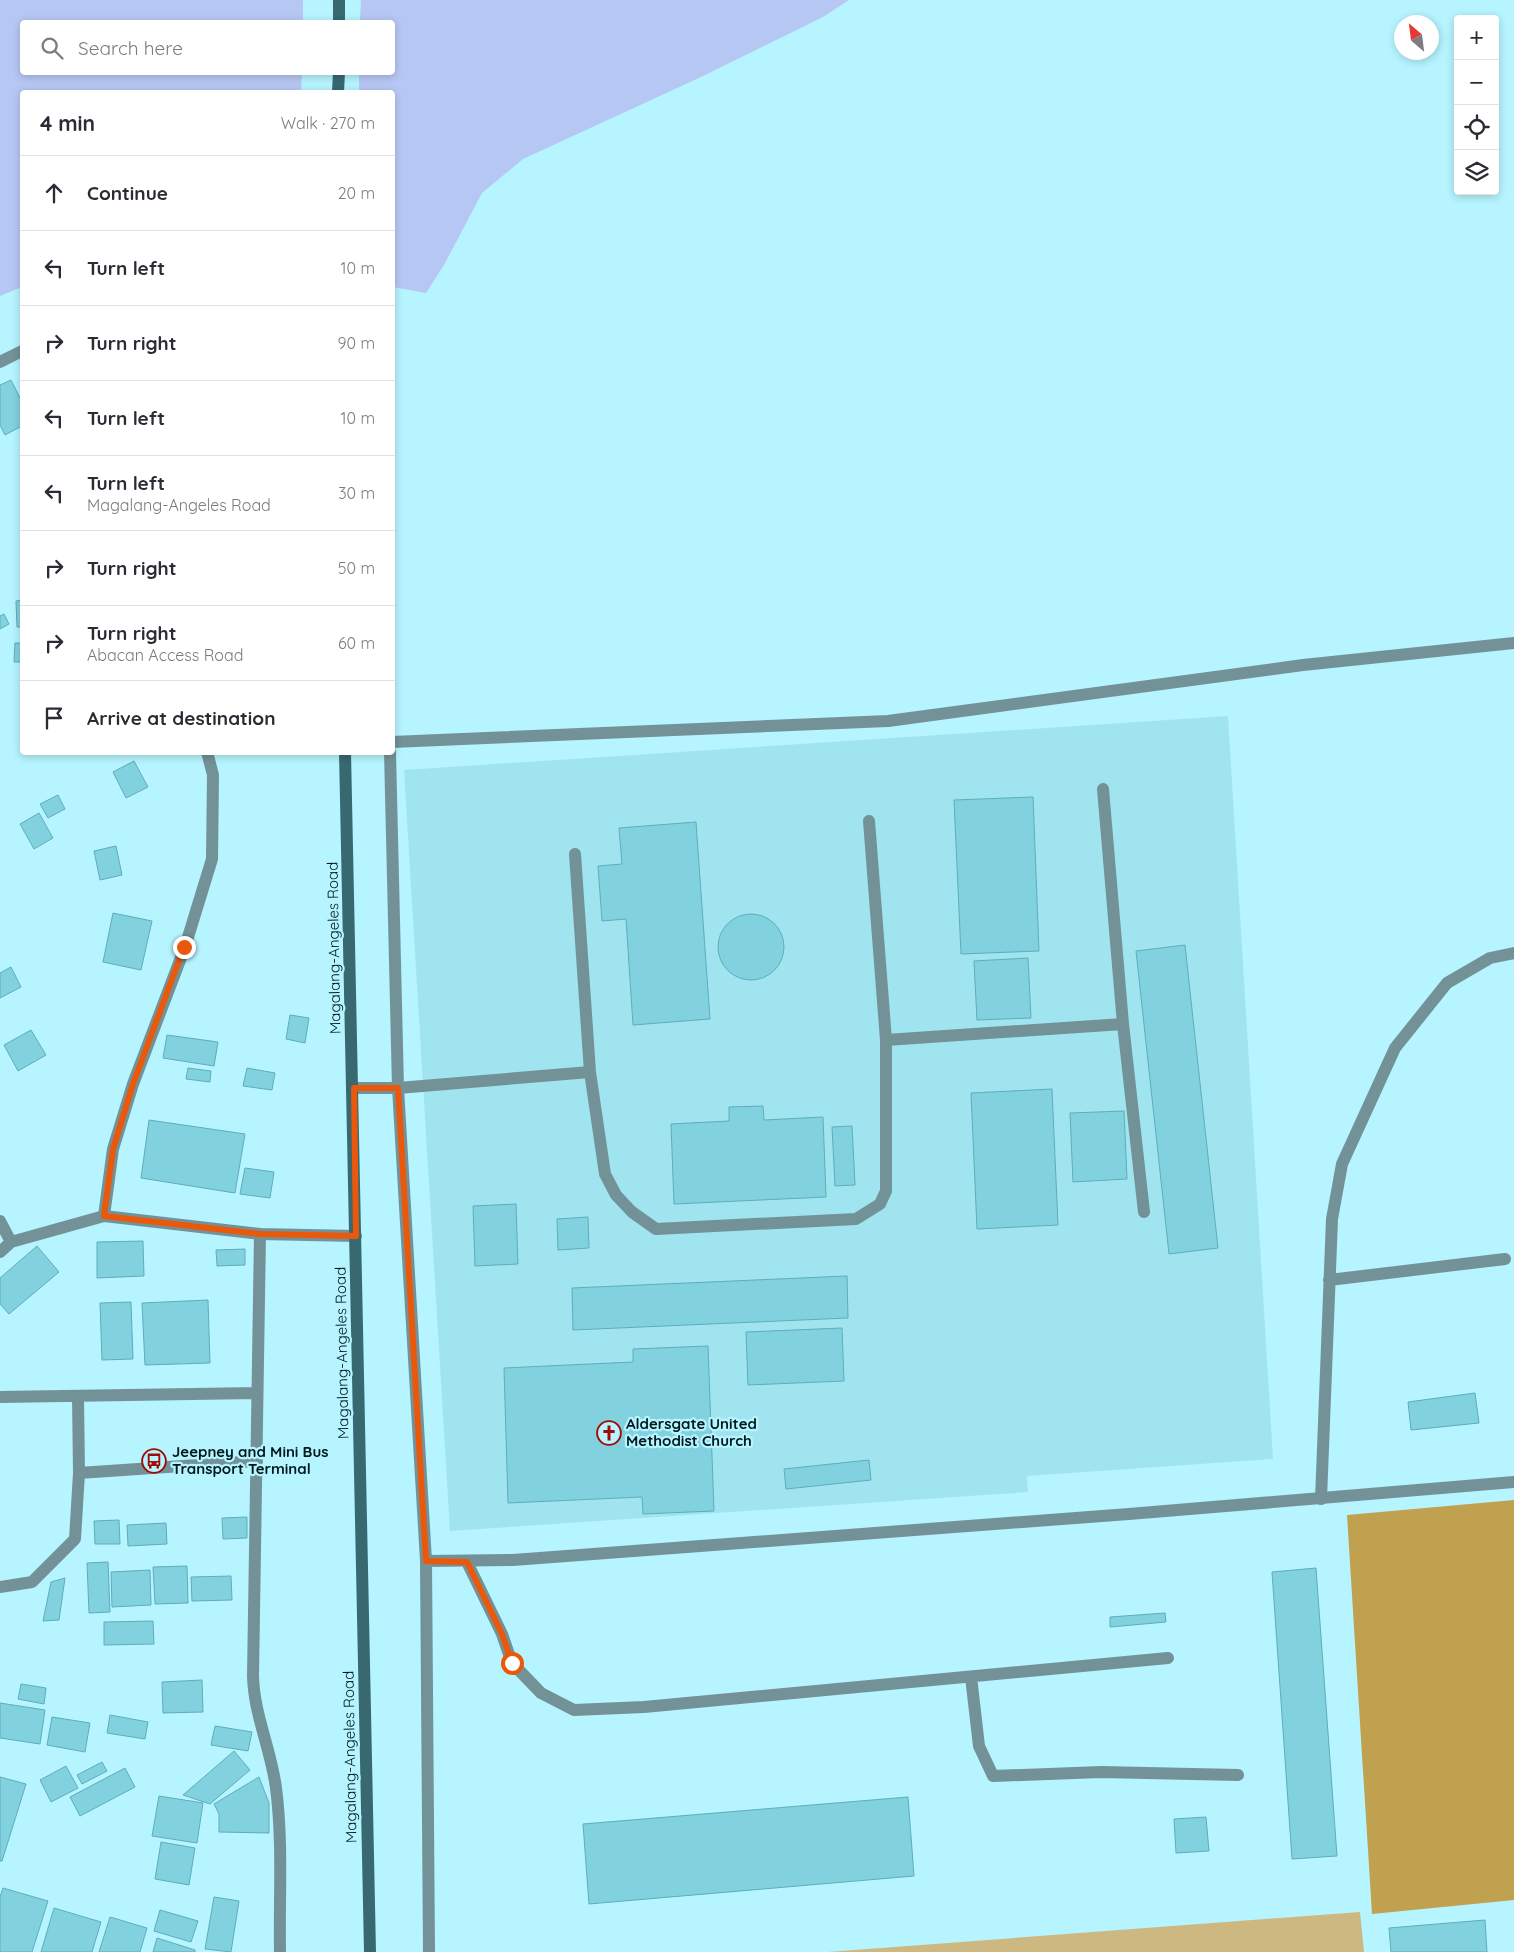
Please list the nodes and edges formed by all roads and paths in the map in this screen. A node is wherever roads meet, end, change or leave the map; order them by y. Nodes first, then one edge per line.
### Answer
1 (339, 0) edge
2 (339, 20) edge
3 (339, 75) edge
4 (338, 90) edge
5 (20, 352) edge
6 (0, 362) edge
7 (1514, 643) edge
8 (395, 742) edge
9 (208, 755) edge
10 (345, 755) edge
11 (390, 755) edge
12 (1103, 789) dead end
13 (869, 821) dead end
14 (575, 854) dead end
15 (1514, 954) edge
16 (1123, 1024) junction
17 (886, 1040) junction
18 (590, 1072) junction
19 (354, 1088) junction
20 (398, 1088) junction
21 (1144, 1212) dead end
22 (104, 1216) junction
23 (0, 1221) edge
24 (260, 1234) junction
25 (356, 1236) junction
26 (11, 1242) junction
27 (0, 1252) edge
28 (1505, 1259) dead end
29 (1329, 1280) junction
30 (257, 1393) junction
31 (0, 1397) edge
32 (78, 1397) junction
33 (257, 1461) junction
34 (79, 1473) junction
35 (1514, 1482) edge
36 (1321, 1499) junction
37 (426, 1561) junction
38 (467, 1562) junction
39 (0, 1587) edge
40 (1168, 1658) dead end
41 (971, 1677) junction
42 (1238, 1775) dead end
43 (280, 1952) edge
44 (370, 1952) edge
45 (429, 1952) edge

1 - 2 main road
3 - 4 main road
5 - 6 street
7 - 8 street
9 - 22 street
10 - 19 main road, Magalang-Angeles Road
11 - 20 street
12 - 16 street
13 - 17 street
14 - 18 street
15 - 29 street
16 - 17 street
16 - 21 street
17 - 18 street
18 - 20 street
19 - 20 street
19 - 25 main road, Magalang-Angeles Road
20 - 37 street
22 - 24 street
22 - 26 street
23 - 26 street
24 - 25 street
24 - 30 street
25 - 44 main road, Magalang-Angeles Road
26 - 27 street
28 - 29 street
29 - 36 street
30 - 32 street
30 - 33 street
31 - 32 street
32 - 34 street
33 - 34 street
33 - 43 street
34 - 39 street
35 - 36 street
36 - 38 street
37 - 38 street
37 - 45 street
38 - 41 street
40 - 41 street
41 - 42 street

